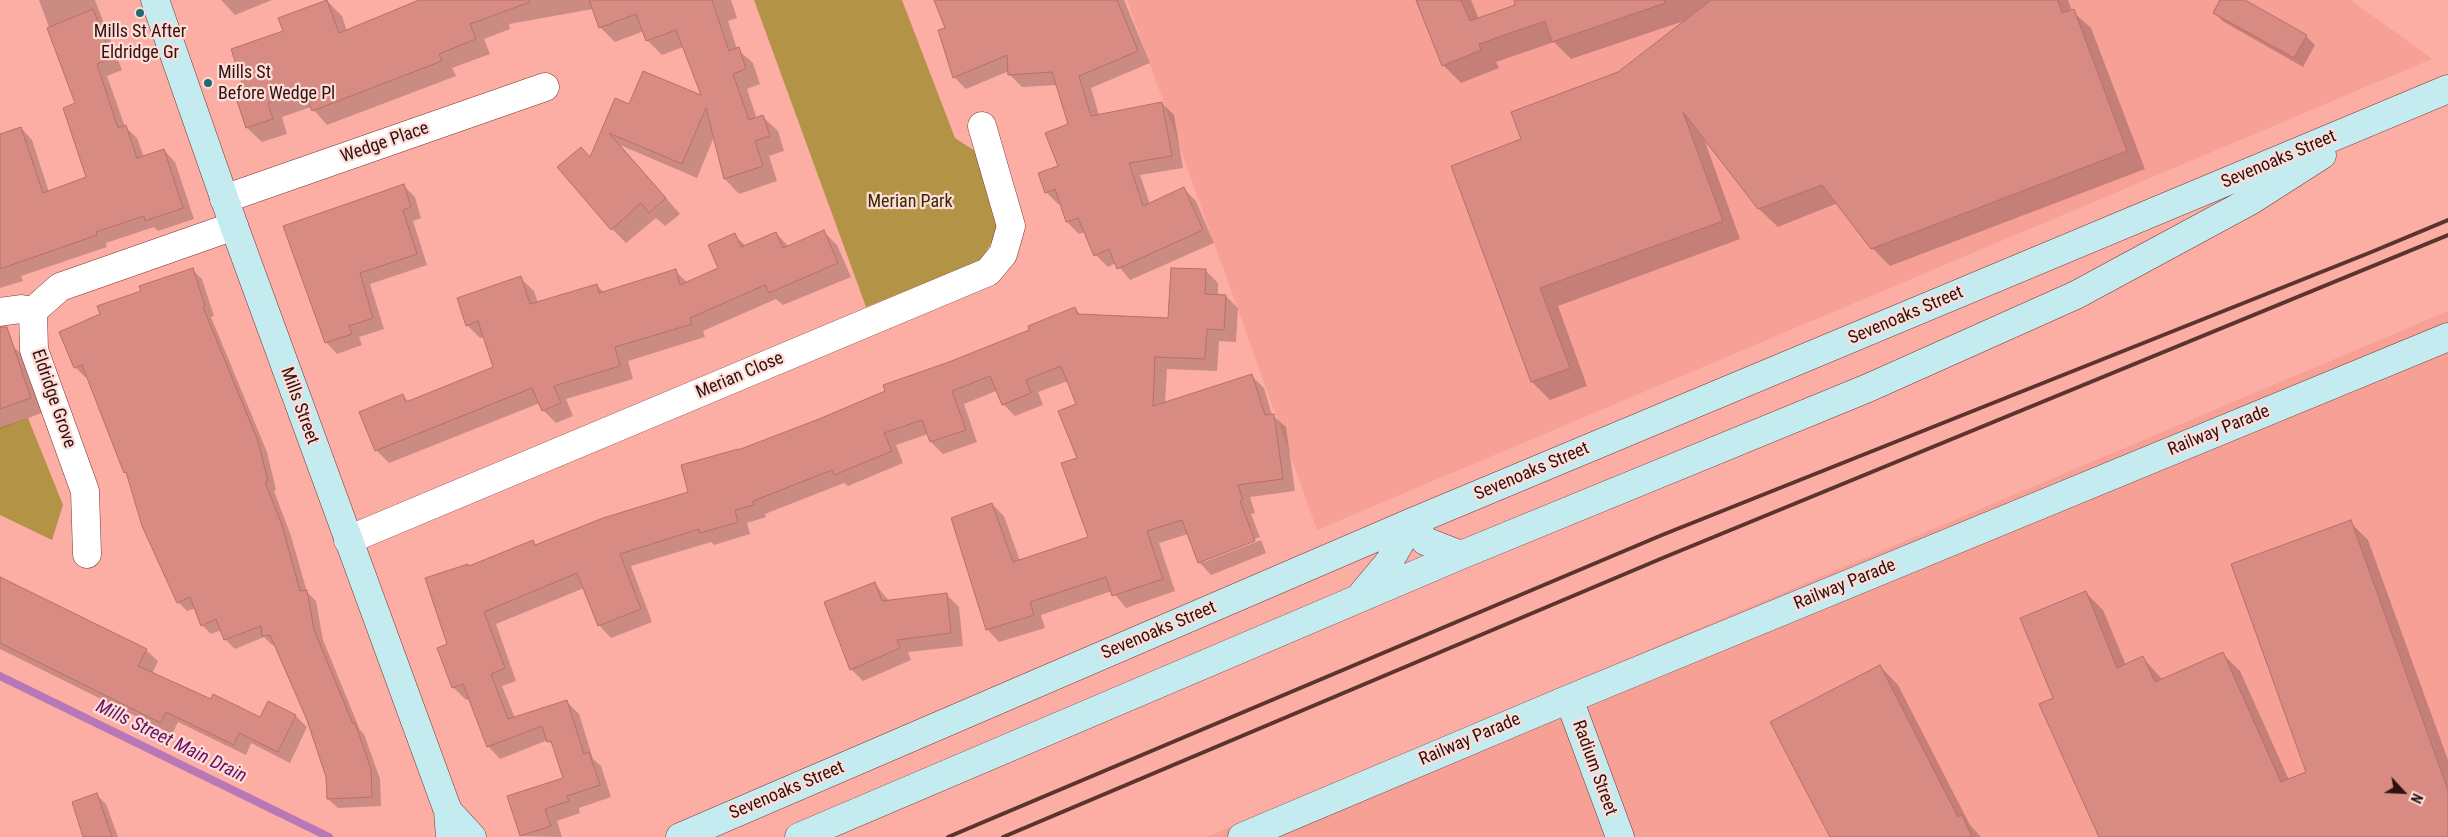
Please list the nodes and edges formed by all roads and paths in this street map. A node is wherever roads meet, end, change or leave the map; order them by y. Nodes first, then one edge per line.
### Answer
1 (155, 0) edge
2 (545, 87) dead end
3 (2448, 89) edge
4 (2387, 114) junction
5 (982, 126) dead end
6 (224, 199) junction
7 (234, 226) junction
8 (33, 311) junction
9 (0, 312) edge
10 (2448, 337) edge
11 (1412, 522) junction
12 (348, 540) junction
13 (87, 554) dead end
14 (1461, 555) junction
15 (1359, 598) junction
16 (1569, 699) junction
17 (449, 824) edge
18 (472, 837) edge
19 (680, 837) edge
20 (799, 837) edge
21 (1242, 837) edge
22 (1620, 837) edge

1 - 6 main road, Mills Street
2 - 6 street, Wedge Place
3 - 4 main road, Sevenoaks Street
4 - 11 main road, Sevenoaks Street
4 - 14 main road, Sevenoaks Street
5 - 12 street, Merian Close
6 - 7 main road, Mills Street
7 - 8 street
7 - 12 main road, Mills Street
8 - 9 street
8 - 13 street, Eldridge Grove
10 - 16 main road, Railway Parade
11 - 14 main road
11 - 15 main road
11 - 19 main road, Sevenoaks Street
12 - 17 main road, Mills Street
14 - 15 main road, Sevenoaks Street
15 - 20 main road, Sevenoaks Street
16 - 21 main road, Railway Parade
16 - 22 main road, Radium Street
17 - 18 main road, Mills Street

